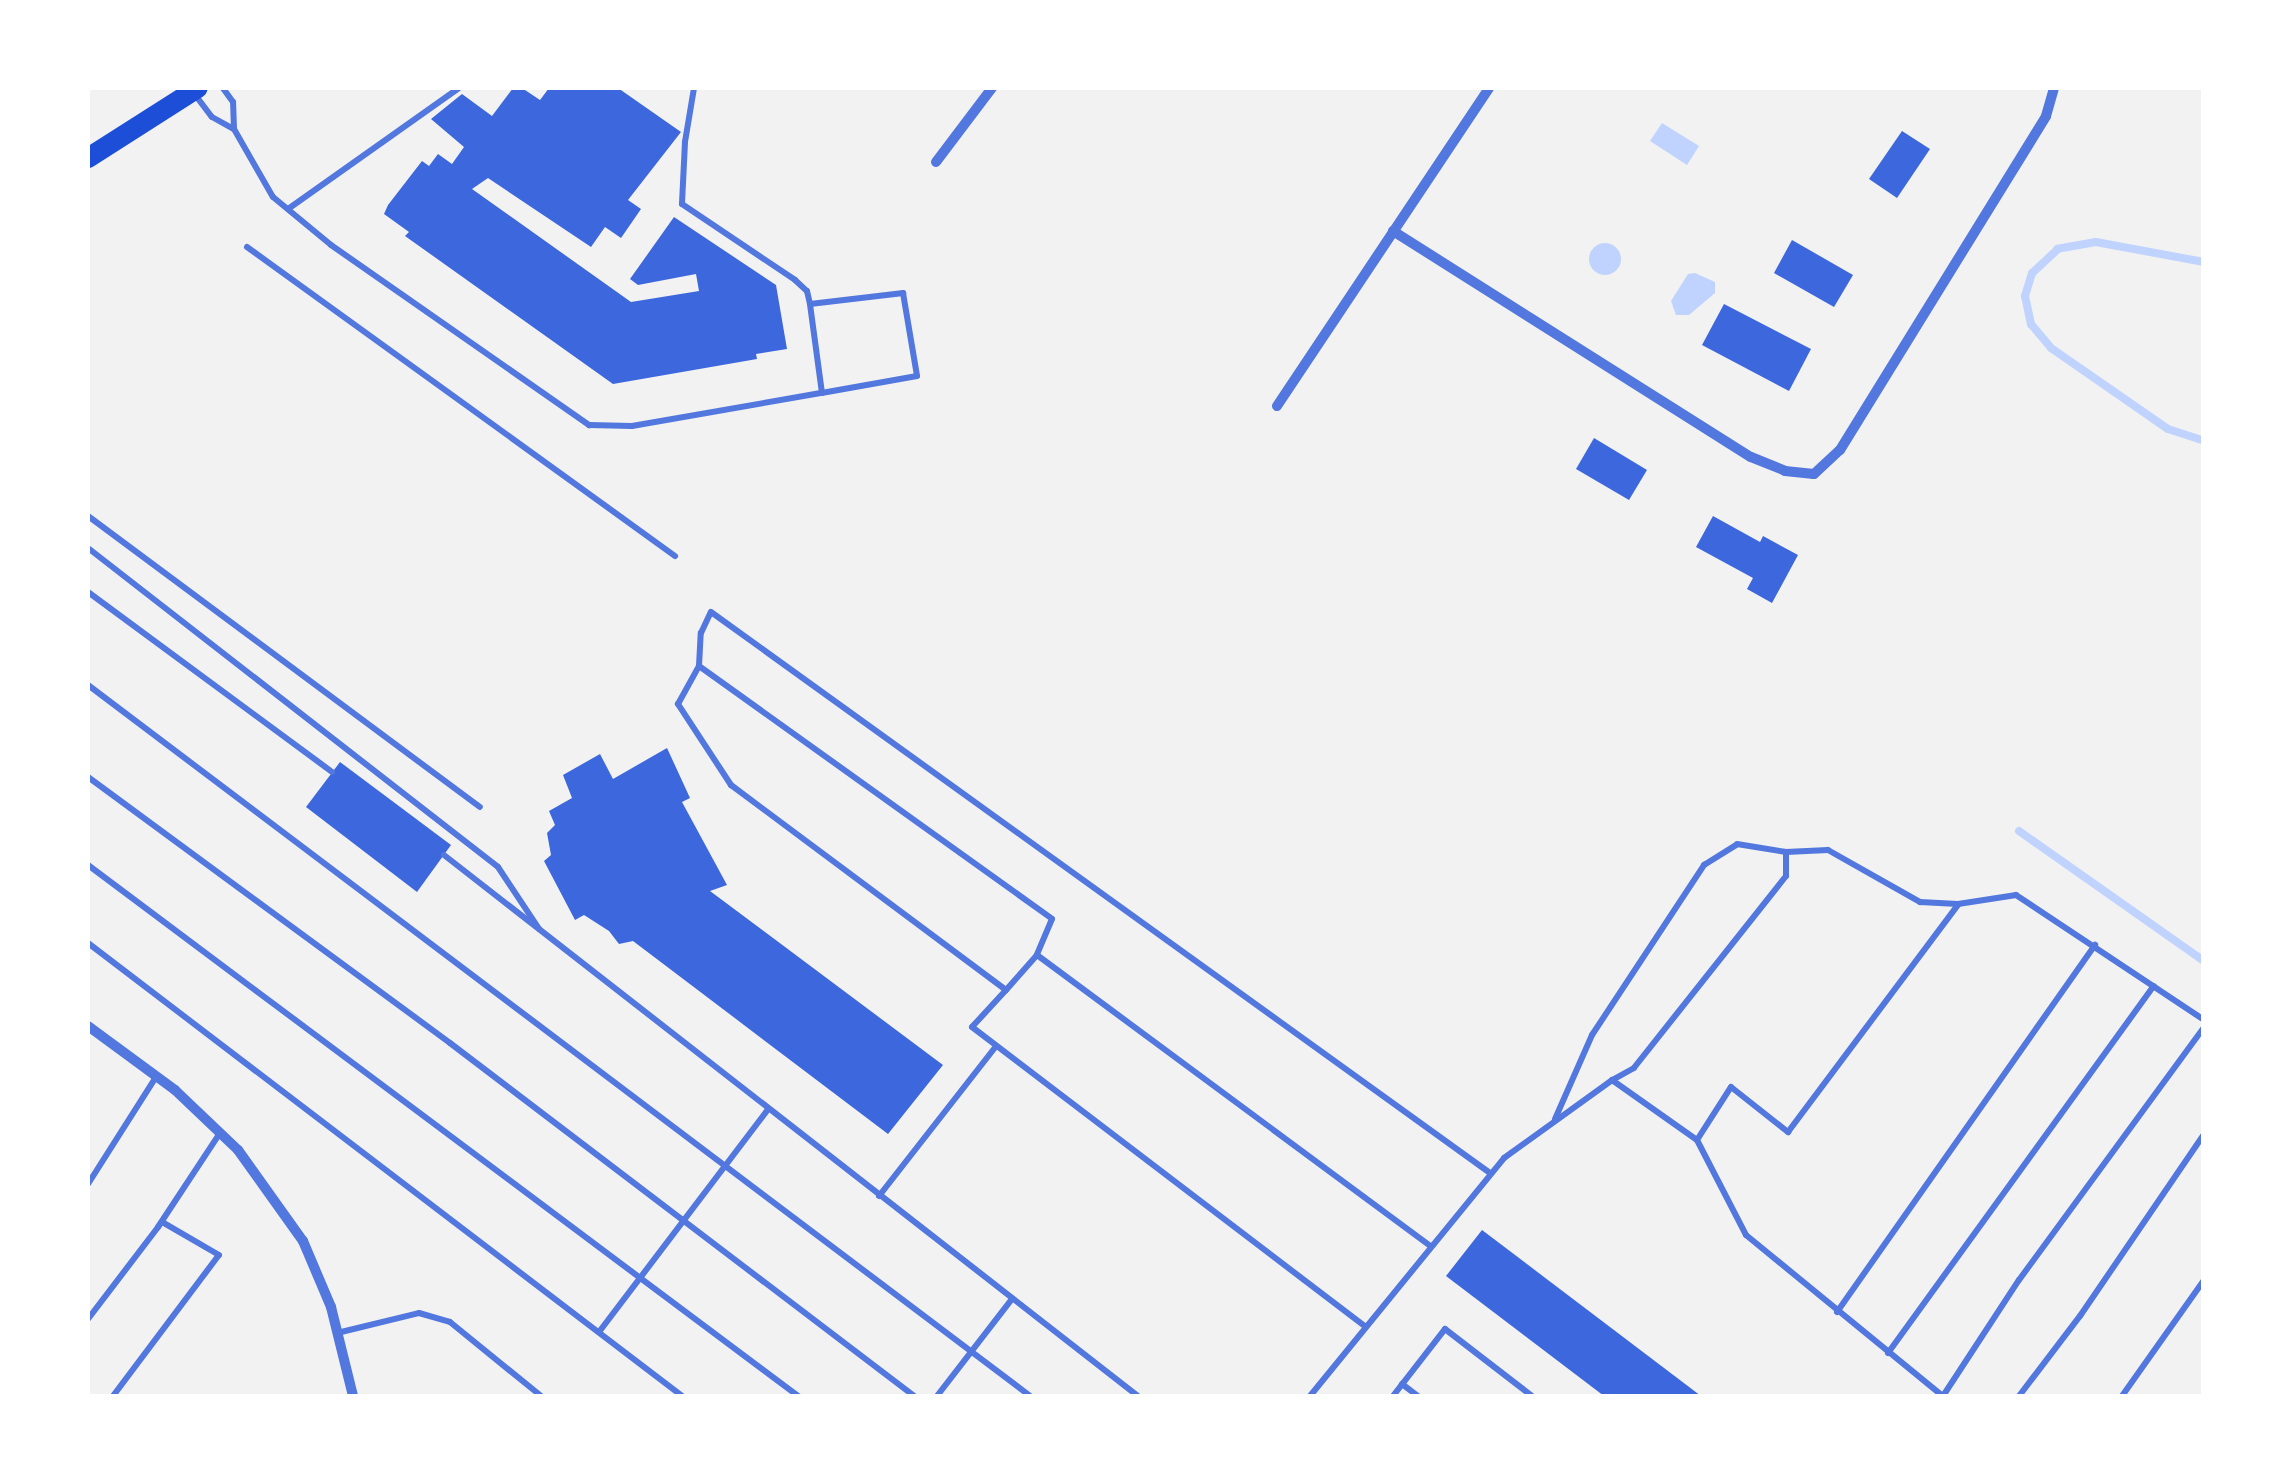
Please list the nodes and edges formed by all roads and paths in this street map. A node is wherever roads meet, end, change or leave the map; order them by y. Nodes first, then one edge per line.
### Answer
1 (223, 88) edge
2 (459, 88) edge
3 (694, 88) edge
4 (992, 88) edge
5 (1489, 88) edge
6 (2054, 88) edge
7 (195, 89) edge
8 (234, 129) junction
9 (88, 158) edge
10 (936, 162) dead end
11 (288, 209) junction
12 (1393, 231) junction
13 (247, 247) dead end
14 (810, 304) junction
15 (822, 393) junction
16 (1276, 406) dead end
17 (88, 516) edge
18 (88, 548) edge
19 (675, 556) dead end
20 (88, 592) edge
21 (699, 666) junction
22 (88, 685) edge
23 (332, 772) dead end
24 (88, 777) edge
25 (480, 807) dead end
26 (1786, 852) junction
27 (444, 855) dead end
28 (88, 865) edge
29 (1958, 904) junction
30 (542, 934) junction
31 (88, 943) edge
32 (2095, 944) junction
33 (1037, 955) junction
34 (2154, 986) junction
35 (1006, 990) junction
36 (2204, 1024) edge
37 (88, 1026) edge
38 (996, 1046) junction
39 (156, 1076) junction
40 (1612, 1080) junction
41 (768, 1110) junction
42 (1553, 1122) junction
43 (220, 1133) junction
44 (2204, 1134) edge
45 (1698, 1140) junction
46 (726, 1167) junction
47 (1490, 1173) junction
48 (88, 1184) edge
49 (879, 1196) junction
50 (162, 1222) junction
51 (685, 1222) junction
52 (1431, 1247) junction
53 (641, 1280) junction
54 (2204, 1280) edge
55 (1012, 1299) junction
56 (1836, 1312) junction
57 (88, 1319) edge
58 (1366, 1327) junction
59 (599, 1332) junction
60 (338, 1333) junction
61 (972, 1352) junction
62 (1888, 1354) junction
63 (1402, 1384) junction
64 (114, 1396) edge
65 (353, 1396) edge
66 (541, 1396) edge
67 (682, 1396) edge
68 (798, 1396) edge
69 (914, 1396) edge
70 (937, 1396) edge
71 (1030, 1396) edge
72 (1138, 1396) edge
73 (1310, 1396) edge
74 (1393, 1396) edge
75 (1418, 1396) edge
76 (1532, 1396) edge
77 (1943, 1396) edge
78 (2020, 1396) edge
79 (2122, 1396) edge

1 - 8 lane
2 - 11 lane
3 - 14 lane
4 - 10 street
5 - 12 street
6 - 12 street
7 - 8 lane
7 - 9 highway
8 - 11 lane
11 - 15 lane
12 - 16 street
13 - 19 lane
14 - 15 lane
14 - 15 lane
17 - 25 lane
18 - 30 lane
20 - 23 lane
21 - 33 lane
21 - 35 lane
21 - 47 lane
22 - 46 lane
24 - 51 lane
26 - 29 lane
26 - 40 lane
26 - 42 lane
27 - 30 lane
28 - 53 lane
29 - 32 lane
29 - 45 lane
30 - 41 lane
31 - 59 lane
32 - 34 lane
32 - 56 lane
33 - 35 lane
33 - 52 lane
34 - 36 lane
34 - 62 lane
35 - 38 lane
36 - 77 lane
37 - 39 street
38 - 49 lane
38 - 58 lane
39 - 43 street
39 - 48 lane
40 - 42 lane
40 - 45 lane
41 - 46 lane
41 - 49 lane
42 - 47 lane
43 - 50 lane
43 - 60 street
44 - 78 lane
45 - 56 lane
46 - 51 lane
46 - 61 lane
47 - 52 lane
49 - 55 lane
50 - 57 lane
50 - 64 lane
51 - 53 lane
51 - 69 lane
52 - 58 lane
53 - 59 lane
53 - 68 lane
54 - 79 lane
55 - 61 lane
55 - 72 lane
56 - 62 lane
58 - 73 lane
59 - 67 lane
60 - 65 street
60 - 66 lane
61 - 70 lane
61 - 71 lane
62 - 77 lane
63 - 74 lane
63 - 75 lane
63 - 76 lane

